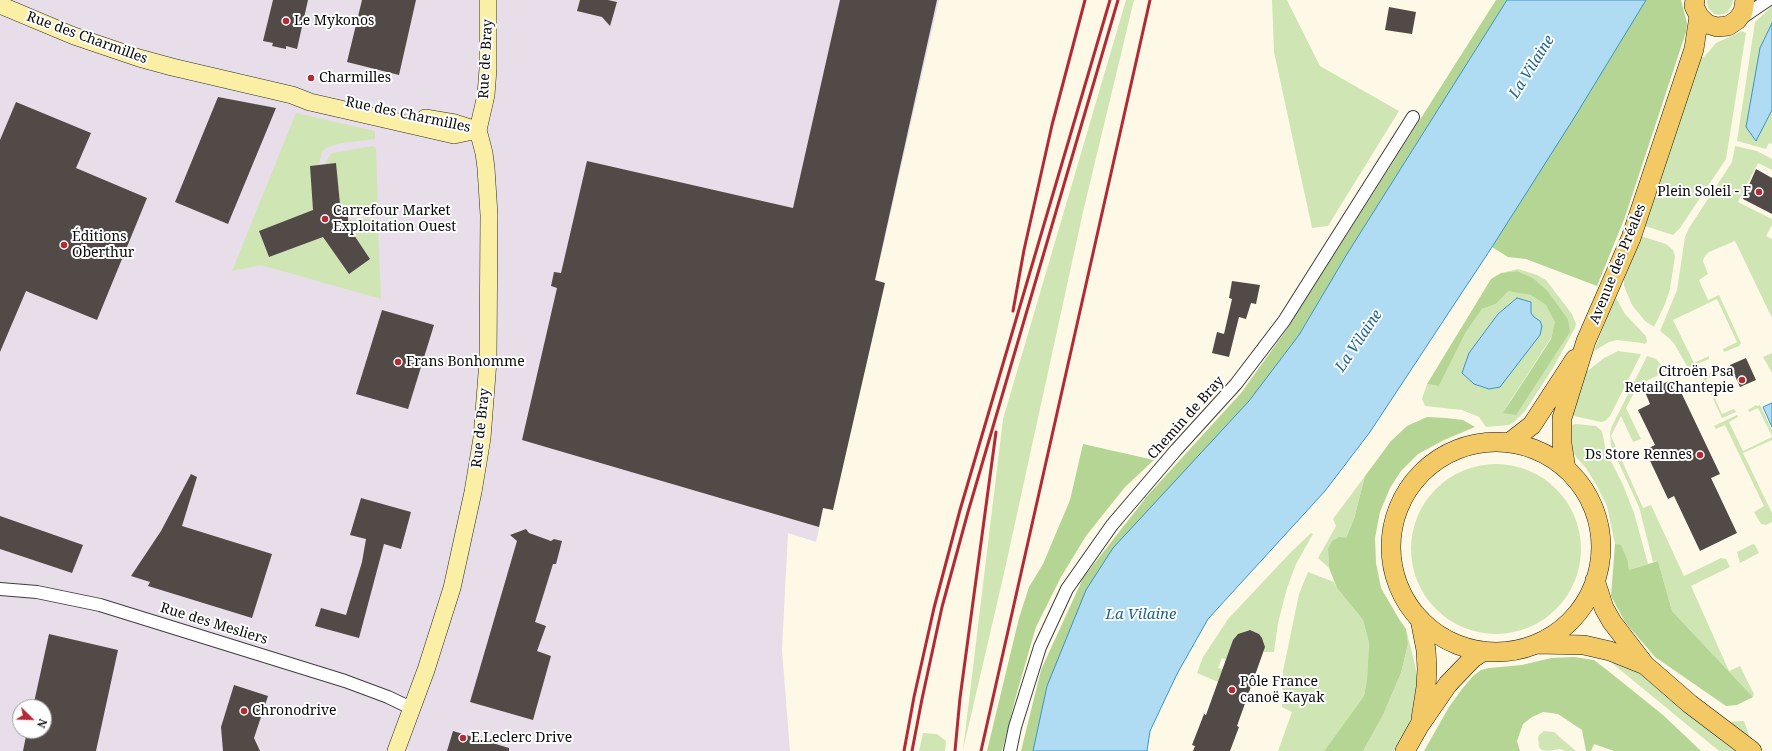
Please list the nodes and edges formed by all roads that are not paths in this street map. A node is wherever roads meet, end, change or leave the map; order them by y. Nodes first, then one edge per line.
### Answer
1 (488, 0) edge
2 (1745, 0) edge
3 (1768, 0) edge
4 (0, 5) edge
5 (1697, 8) edge
6 (1737, 20) junction
7 (1717, 27) junction
8 (1694, 49) junction
9 (1413, 117) dead end
10 (478, 130) junction
11 (1586, 341) junction
12 (1508, 443) junction
13 (1566, 469) junction
14 (1595, 580) junction
15 (0, 589) edge
16 (1420, 619) junction
17 (1536, 644) junction
18 (1484, 651) junction
19 (1645, 665) junction
20 (413, 708) junction
21 (1419, 726) junction
22 (396, 751) edge
23 (1010, 751) edge
24 (1405, 751) edge
25 (1752, 751) edge

1 - 10 street, Rue de Bray
2 - 6 main road
3 - 6 street
4 - 10 street, Rue des Charmilles
5 - 7 main road
5 - 8 main road, Avenue des Préales
6 - 7 main road
7 - 8 main road
8 - 11 main road, Avenue des Préales
9 - 23 street, Chemin de Bray
10 - 20 street, Rue de Bray
11 - 12 main road, Avenue des Préales
11 - 13 main road, Avenue des Préales
12 - 13 main road
12 - 16 main road
13 - 14 main road
14 - 17 main road
14 - 19 main road
15 - 20 street, Rue des Mesliers
16 - 18 main road
16 - 21 main road
17 - 18 main road
17 - 19 main road
18 - 21 main road
19 - 25 main road
20 - 22 street, Rue de Bray
21 - 24 main road

